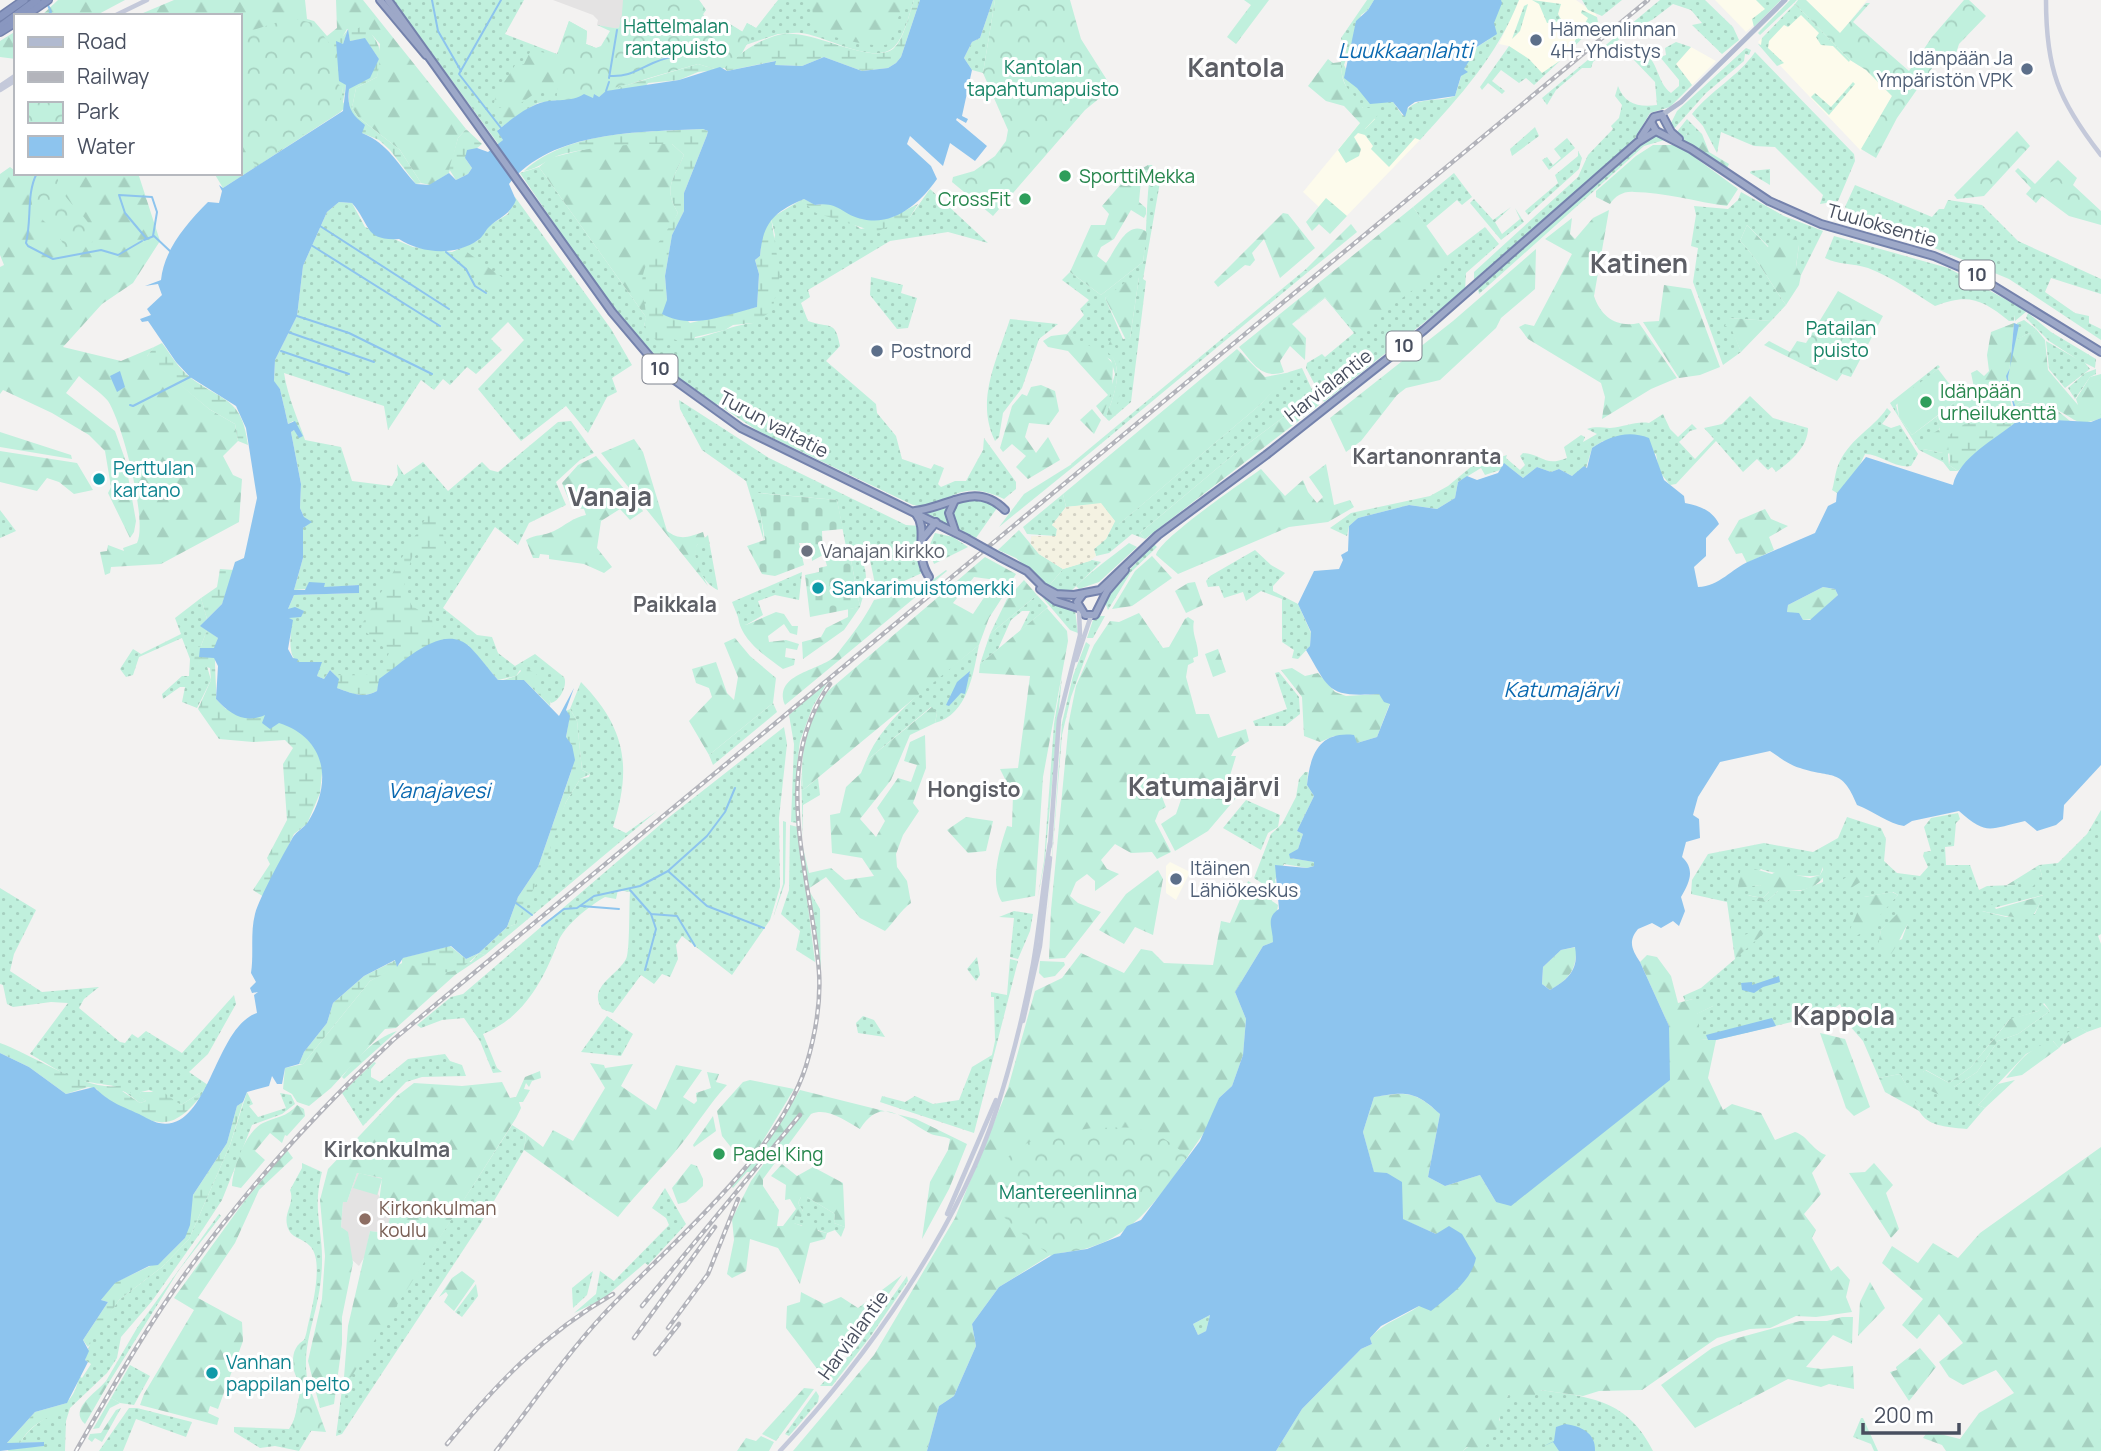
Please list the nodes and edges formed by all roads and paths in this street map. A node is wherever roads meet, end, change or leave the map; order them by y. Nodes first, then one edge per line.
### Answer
1 (24, 0) edge
2 (37, 0) edge
3 (48, 0) edge
4 (148, 0) edge
5 (380, 0) edge
6 (388, 0) edge
7 (1786, 0) edge
8 (2046, 0) edge
9 (19, 14) edge
10 (28, 14) edge
11 (118, 14) edge
12 (0, 17) edge
13 (14, 18) edge
14 (0, 29) edge
15 (452, 86) junction
16 (1681, 102) junction
17 (1662, 115) junction
18 (1651, 122) junction
19 (1668, 124) junction
20 (1657, 132) junction
21 (1639, 142) junction
22 (1691, 149) junction
23 (2101, 155) edge
24 (2101, 352) edge
25 (957, 498) junction
26 (1005, 510) dead end
27 (914, 511) junction
28 (936, 522) junction
29 (956, 533) junction
30 (1158, 535) junction
31 (921, 541) junction
32 (1003, 558) junction
33 (929, 577) dead end
34 (1087, 593) junction
35 (1100, 606) junction
36 (1078, 608) junction
37 (1093, 615) junction
38 (1067, 683) junction
39 (780, 1451) edge

1 - 12 highway
2 - 9 highway
3 - 10 highway
4 - 11 main road
5 - 15 highway, Turun valtatie / 10
6 - 15 highway, Turun valtatie / 10
7 - 16 main road
8 - 23 main road
13 - 14 highway
15 - 27 highway, Turun valtatie / 10
16 - 17 main road
16 - 19 main road
17 - 18 highway, 10
17 - 19 highway, 10
18 - 20 highway
18 - 21 highway, Harvialantie / 10
19 - 20 highway, 10
19 - 22 highway, Tuuloksentie / 10
20 - 21 highway, Harvialantie / 10
20 - 22 highway, Tuuloksentie / 10
21 - 30 highway, Harvialantie / 10
22 - 24 highway, Tuuloksentie / 10
25 - 26 highway
25 - 27 highway
25 - 29 highway
27 - 28 highway, Turun valtatie / 10
27 - 31 highway
28 - 29 highway, Turun valtatie / 10
28 - 31 highway
29 - 32 highway, Turun valtatie / 10, bridge
30 - 34 highway, Harvialantie / 10
30 - 35 highway, Harvialantie / 10
31 - 33 highway
32 - 34 highway, Turun valtatie / 10
32 - 36 highway, Turun valtatie / 10
34 - 35 highway
34 - 36 highway
35 - 37 highway, 10
36 - 37 highway, 10
36 - 38 main road, Harvialantie
37 - 38 main road, Harvialantie
38 - 39 main road, Harvialantie

